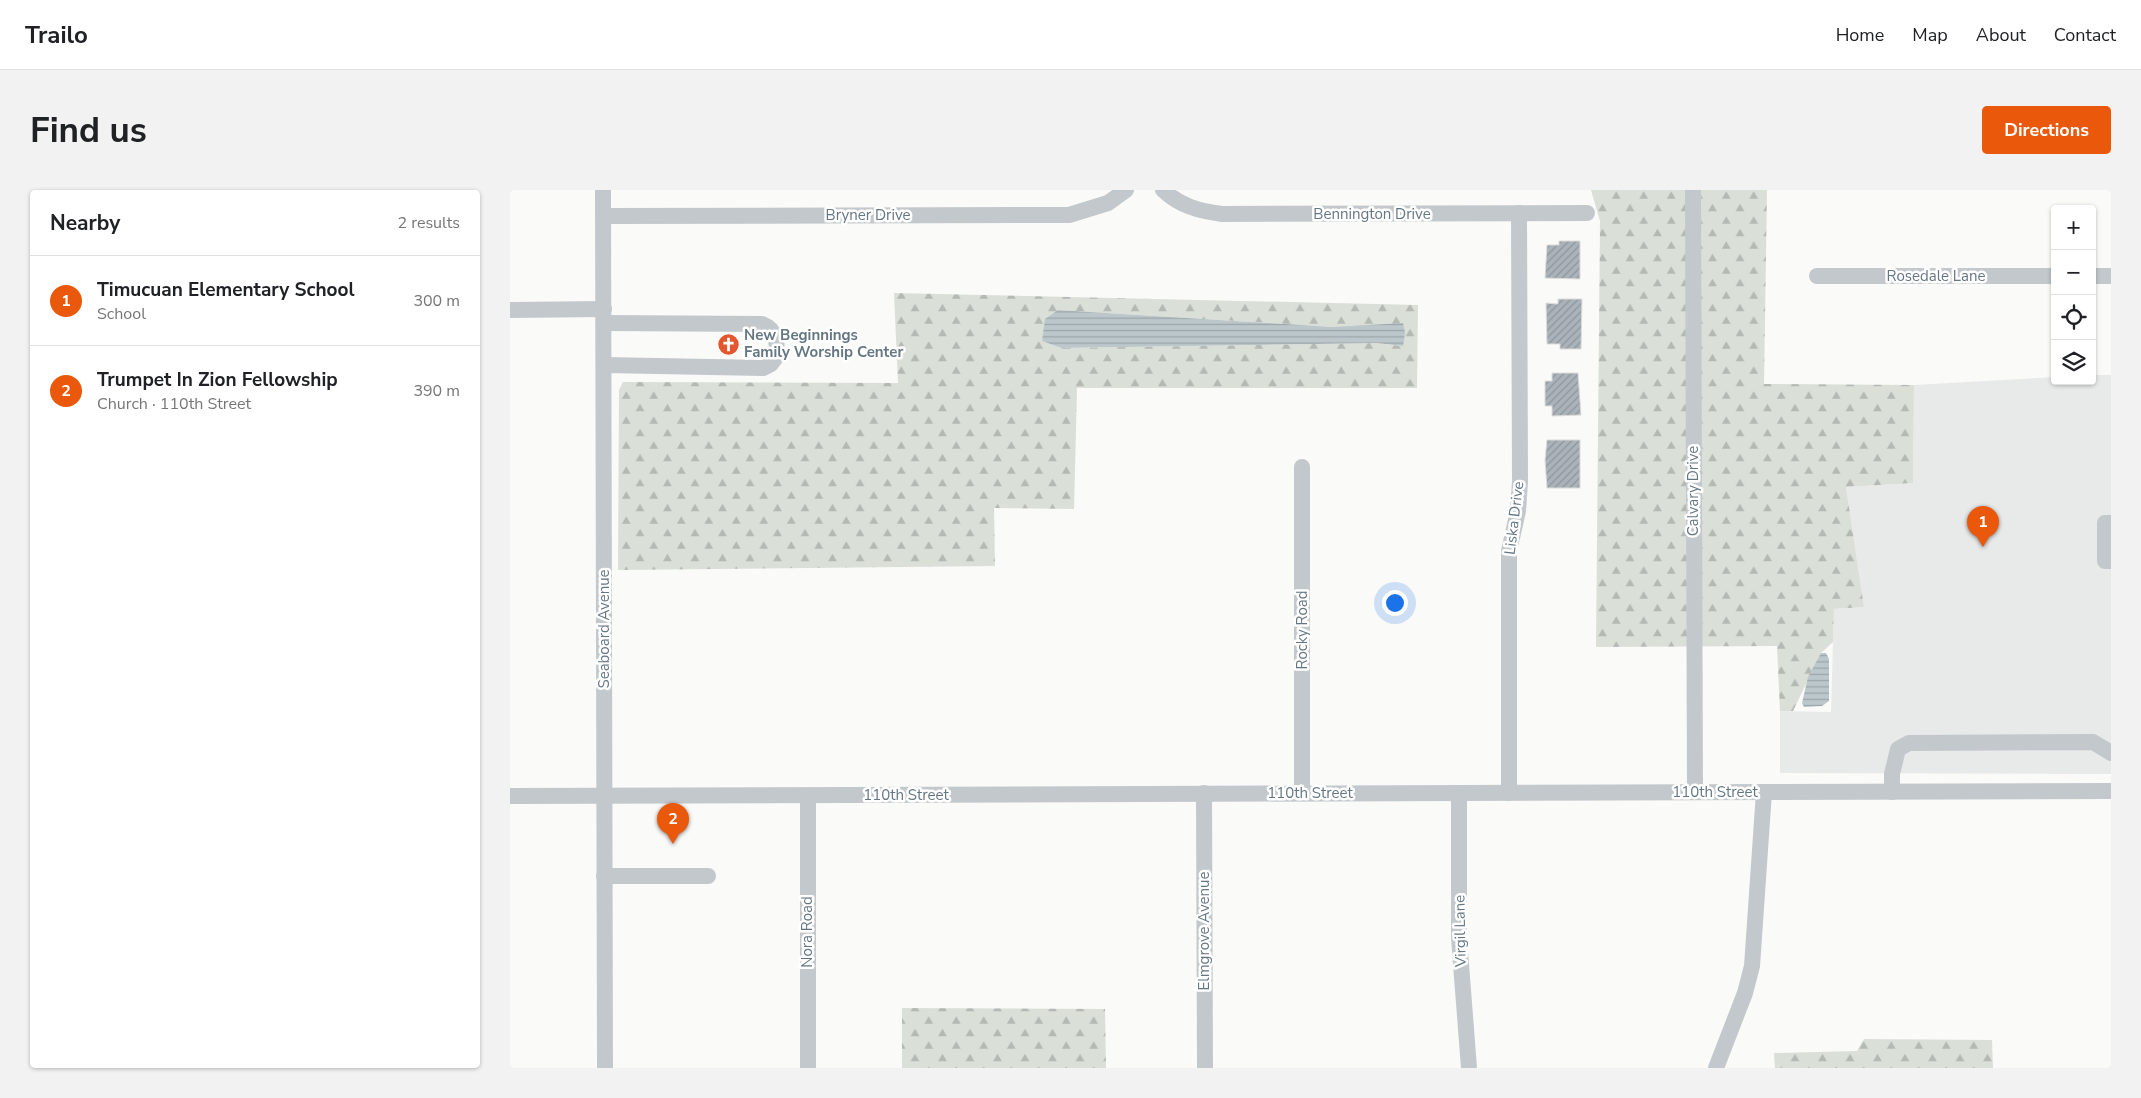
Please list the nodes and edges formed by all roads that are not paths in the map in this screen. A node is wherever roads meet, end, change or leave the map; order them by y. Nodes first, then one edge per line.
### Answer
1 (603, 190) edge
2 (1126, 190) edge
3 (1163, 190) edge
4 (1693, 190) edge
5 (1519, 213) junction
6 (1587, 213) dead end
7 (603, 216) junction
8 (1817, 276) dead end
9 (2051, 276) edge
10 (2096, 276) edge
11 (2111, 276) edge
12 (510, 310) edge
13 (604, 316) junction
14 (604, 365) junction
15 (1302, 467) dead end
16 (2111, 523) edge
17 (2111, 561) edge
18 (2111, 752) edge
19 (2111, 791) edge
20 (1509, 792) junction
21 (1695, 792) junction
22 (1764, 792) junction
23 (1892, 792) junction
24 (1204, 793) junction
25 (1302, 793) junction
26 (1459, 793) junction
27 (510, 796) edge
28 (604, 796) junction
29 (808, 796) junction
30 (604, 876) junction
31 (708, 876) dead end
32 (604, 1068) edge
33 (808, 1068) edge
34 (1205, 1068) edge
35 (1469, 1068) edge
36 (1716, 1068) edge

1 - 7 street, Seaboard Avenue
2 - 7 street, Bryner Drive
3 - 5 street, Bennington Drive
4 - 21 street, Calvary Drive
5 - 6 street, Bennington Drive
5 - 20 street, Liska Drive
7 - 13 street, Seaboard Avenue
8 - 9 street, Rosedale Lane
10 - 11 street
12 - 13 street
13 - 14 street, Seaboard Avenue
13 - 14 street
14 - 28 street, Seaboard Avenue
15 - 25 street, Rocky Road
16 - 17 street
18 - 23 street
19 - 23 street, 110th Street
20 - 21 street, 110th Street
20 - 26 street, 110th Street
21 - 22 street, 110th Street
22 - 23 street, 110th Street
22 - 36 street
24 - 25 street, 110th Street
24 - 29 street, 110th Street
24 - 34 street, Elmgrove Avenue
25 - 26 street, 110th Street
26 - 35 street, Virgil Lane
27 - 28 street, 110th Street
28 - 29 street, 110th Street
28 - 30 street, Seaboard Avenue
29 - 33 street, Nora Road
30 - 31 street
30 - 32 street, Seaboard Avenue

